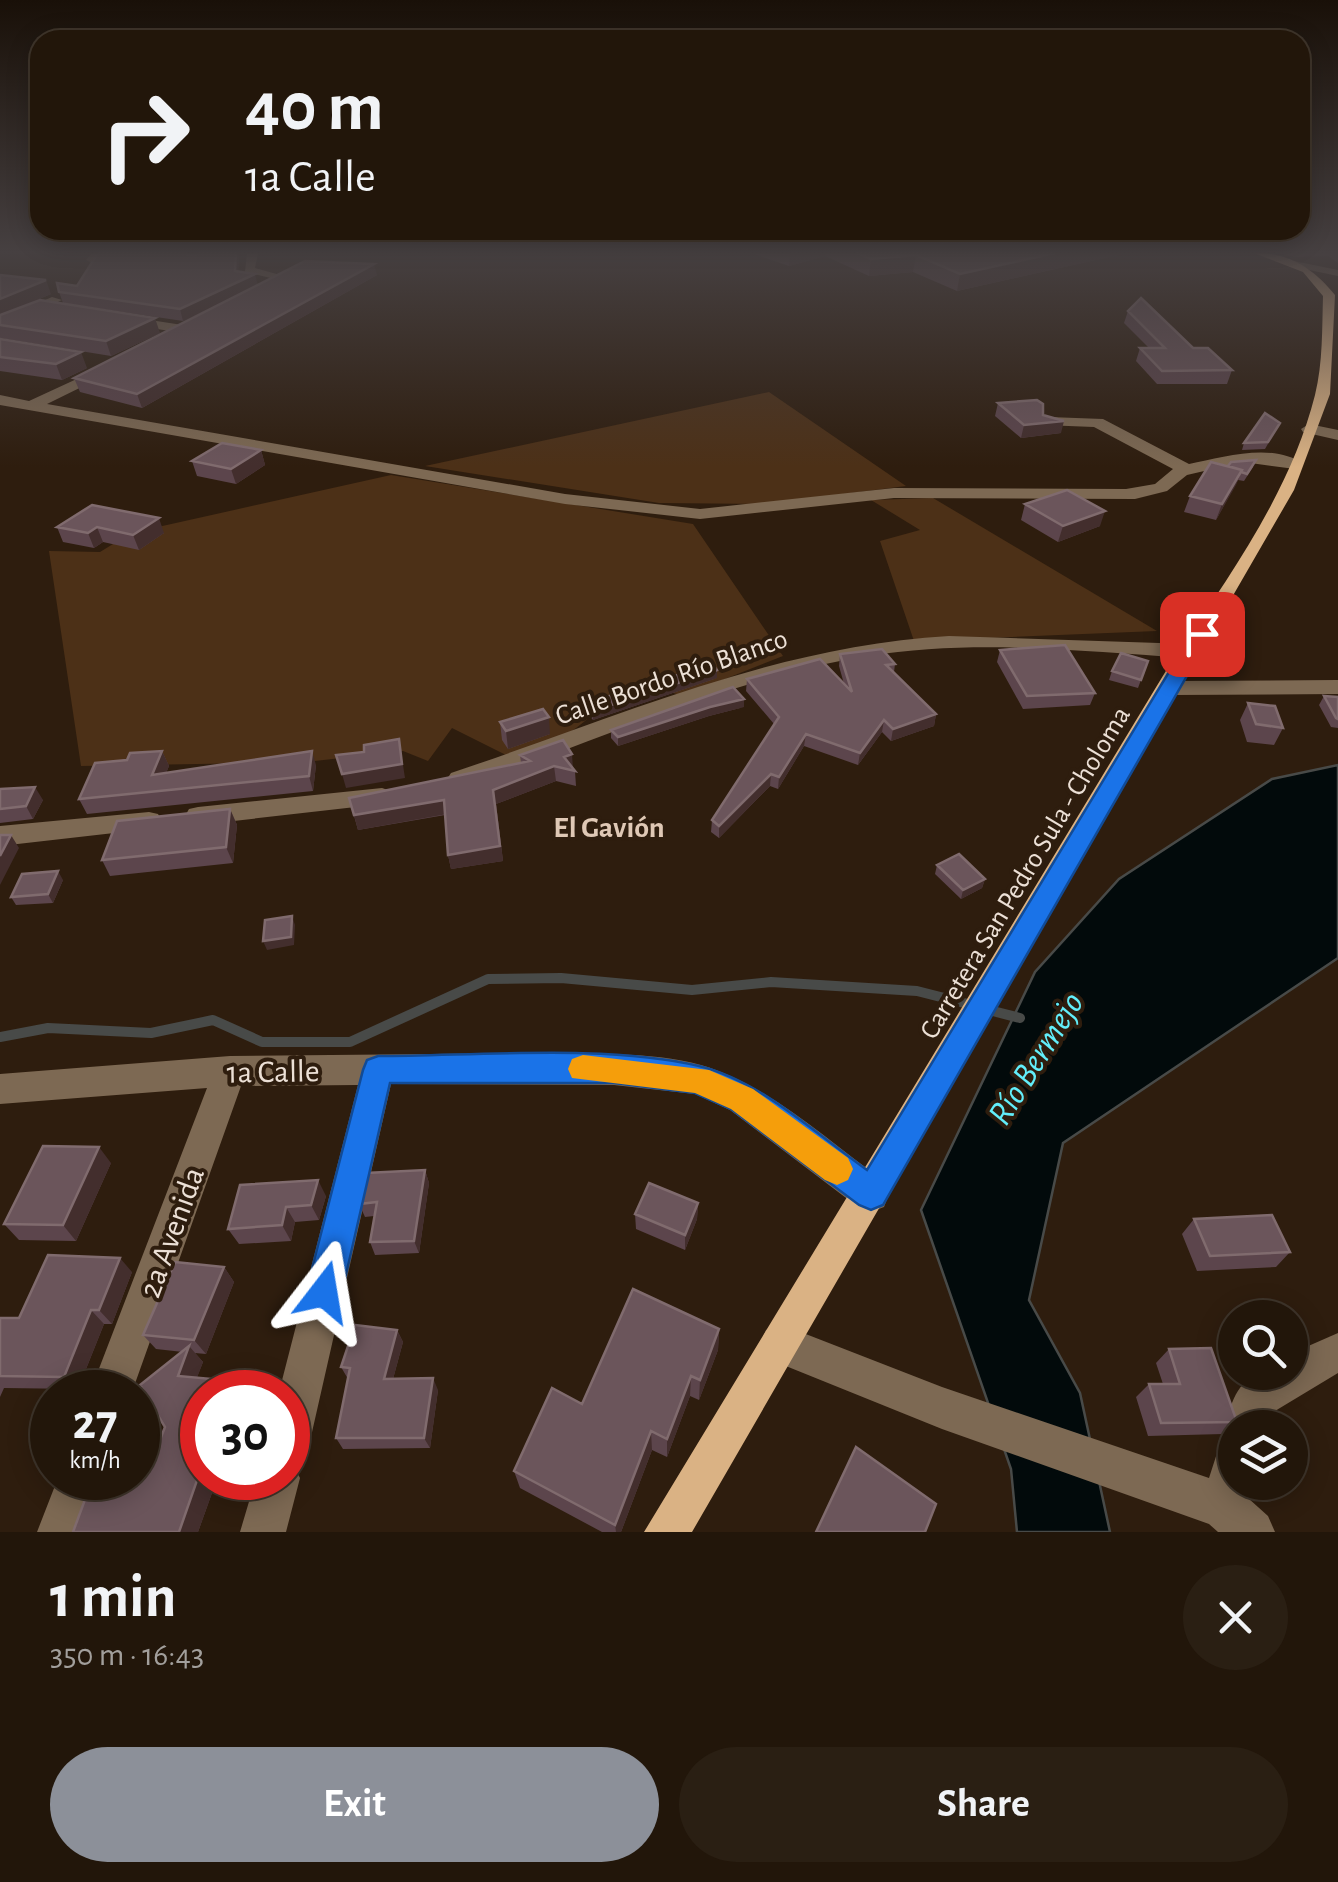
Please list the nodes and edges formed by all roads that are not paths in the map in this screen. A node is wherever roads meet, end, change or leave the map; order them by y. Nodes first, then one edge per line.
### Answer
1 (152, 324) edge
2 (200, 324) edge
3 (1329, 324) edge
4 (188, 330) junction
5 (159, 344) edge
6 (77, 358) edge
7 (0, 400) edge
8 (30, 406) junction
9 (1048, 422) edge
10 (1309, 429) junction
11 (1338, 434) edge
12 (1296, 464) junction
13 (1187, 470) junction
14 (1189, 651) junction
15 (1338, 687) edge
16 (1171, 688) junction
17 (437, 786) edge
18 (399, 794) edge
19 (0, 836) edge
20 (378, 1070) junction
21 (230, 1071) junction
22 (0, 1089) edge
23 (871, 1194) junction
24 (780, 1344) junction
25 (1338, 1353) edge
26 (120, 1370) edge
27 (305, 1370) edge
28 (1250, 1410) edge
29 (1218, 1495) edge
30 (72, 1500) edge
31 (272, 1500) edge
32 (60, 1532) edge
33 (263, 1532) edge
34 (667, 1532) edge

1 - 4 street
2 - 4 street
3 - 10 main road, Carretera San Pedro Sula - Choloma
4 - 5 street
6 - 8 street
7 - 8 street
8 - 13 street
9 - 13 street
10 - 11 street
10 - 12 main road, Carretera San Pedro Sula - Choloma
12 - 13 street
12 - 14 main road, Carretera San Pedro Sula - Choloma
14 - 16 main road, Carretera San Pedro Sula - Choloma
14 - 17 street, Calle Bordo Río Blanco
15 - 16 street
16 - 23 main road, Carretera San Pedro Sula - Choloma
18 - 19 street
20 - 21 street, 1a Calle
20 - 23 street, 1a Calle
20 - 27 street
21 - 22 street, 1a Calle
21 - 26 street, 2a Avenida
23 - 24 main road, Carretera San Pedro Sula - Choloma
24 - 29 street
24 - 34 main road, Carretera San Pedro Sula - Choloma
25 - 28 street
30 - 32 street
31 - 33 street

